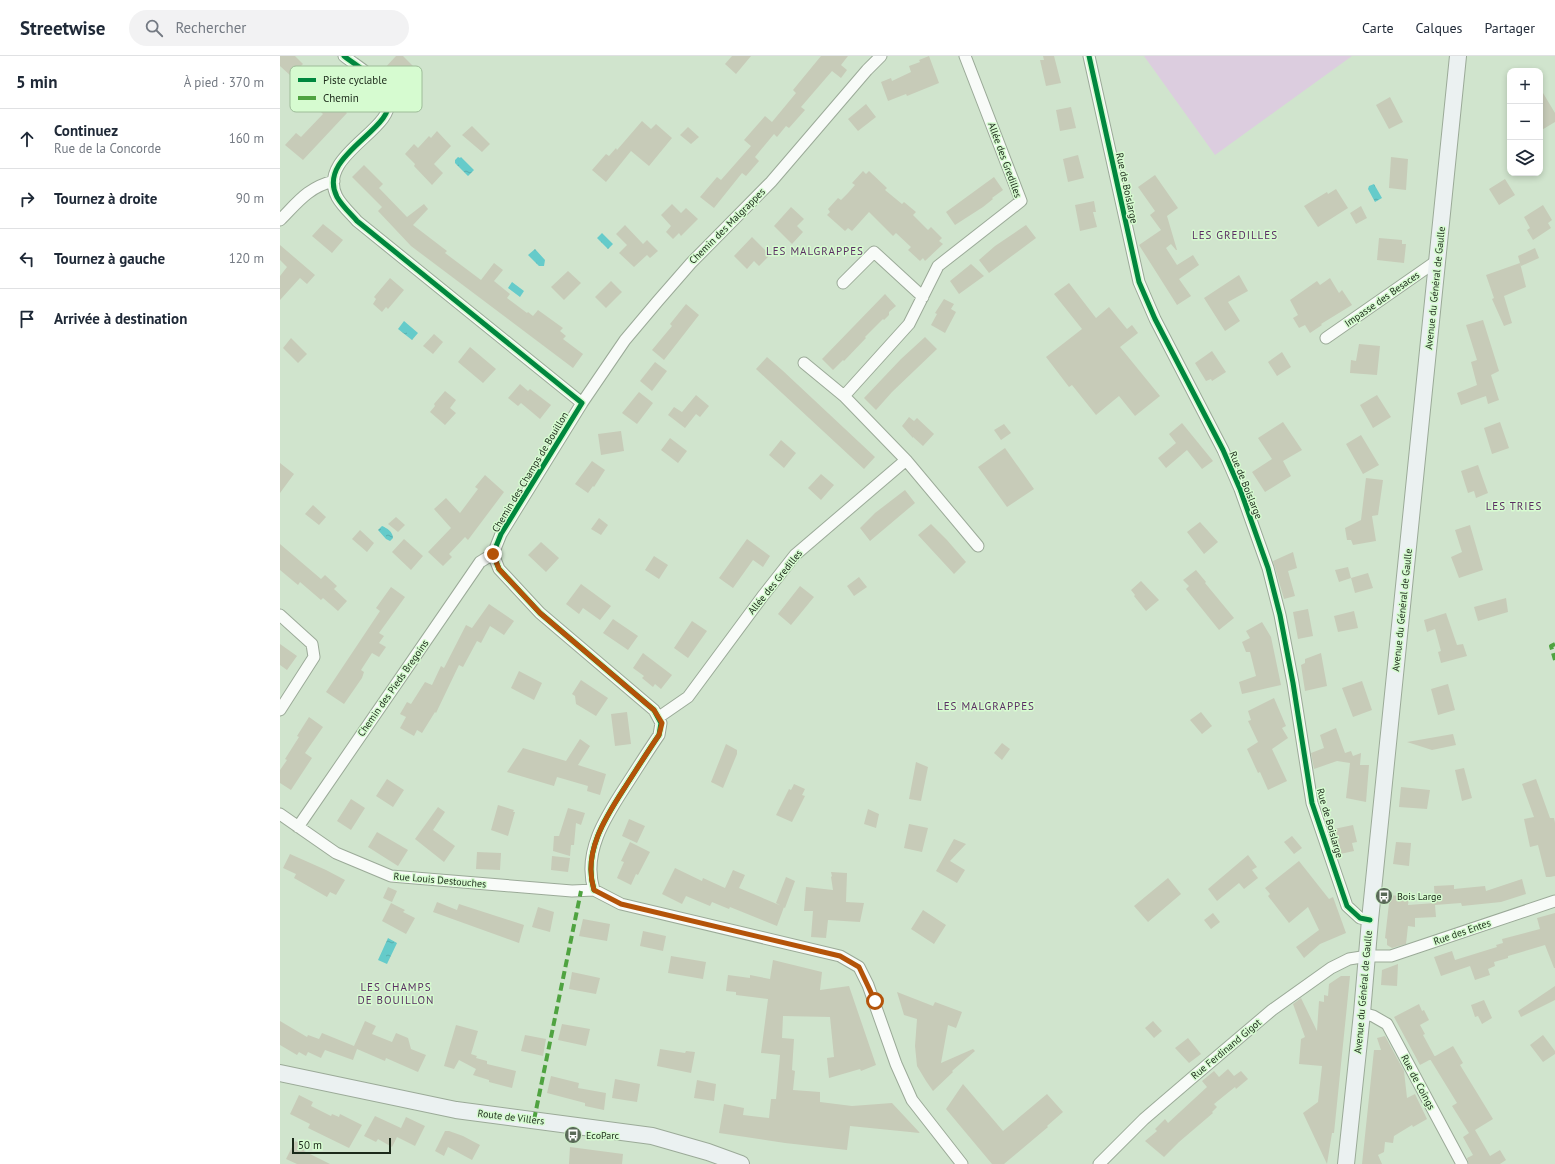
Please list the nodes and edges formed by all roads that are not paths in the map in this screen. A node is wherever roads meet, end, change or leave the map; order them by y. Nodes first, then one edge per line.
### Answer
1 (344, 56) edge
2 (881, 56) edge
3 (964, 56) edge
4 (1089, 56) edge
5 (1458, 56) edge
6 (357, 66) edge
7 (386, 112) edge
8 (334, 181) junction
9 (280, 220) edge
10 (1438, 260) junction
11 (843, 283) dead end
12 (923, 297) junction
13 (1326, 338) dead end
14 (804, 363) dead end
15 (844, 396) junction
16 (582, 403) junction
17 (906, 460) junction
18 (978, 546) dead end
19 (493, 554) junction
20 (280, 615) edge
21 (280, 710) edge
22 (659, 717) junction
23 (281, 818) edge
24 (298, 827) junction
25 (594, 890) junction
26 (1555, 901) edge
27 (1370, 920) junction
28 (1368, 956) junction
29 (1362, 1012) junction
30 (280, 1073) edge
31 (741, 1164) edge
32 (962, 1164) edge
33 (1099, 1164) edge
34 (1346, 1164) edge
35 (1462, 1164) edge

1 - 6 street
2 - 16 street, Chemin des Malgrappes
3 - 12 street, Allée des Gredilles
4 - 27 street, Rue de Boislarge
5 - 10 main road, Avenue du Général de Gaulle
7 - 8 street
8 - 9 street
8 - 16 street
10 - 13 street, Impasse des Besaces
10 - 27 main road, Avenue du Général de Gaulle
11 - 12 street
12 - 15 street, Allée des Gredilles
14 - 15 street
15 - 17 street
16 - 19 street, Chemin des Champs de Bouillon
17 - 18 street
17 - 22 street, Allée des Gredilles
19 - 22 street
19 - 24 street, Chemin des Pieds Bregoins
20 - 21 street
22 - 25 street
23 - 24 street, Rue Louis Destouches
24 - 25 street, Rue Louis Destouches
25 - 32 street
26 - 28 street, Rue des Entes
27 - 28 main road, Avenue du Général de Gaulle
28 - 29 main road, Avenue du Général de Gaulle
28 - 33 street, Rue Ferdinand Gigot
29 - 34 main road, Avenue du Général de Gaulle
29 - 35 street, Rue de Coings
30 - 31 main road, Route de Villers

